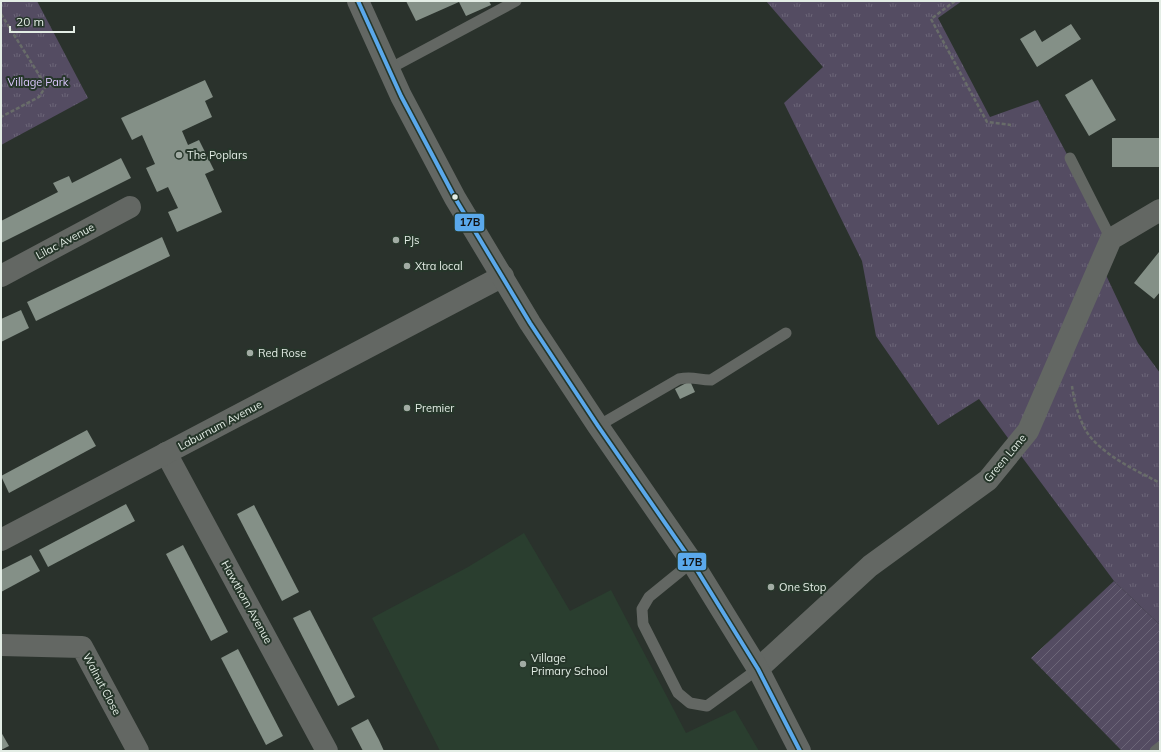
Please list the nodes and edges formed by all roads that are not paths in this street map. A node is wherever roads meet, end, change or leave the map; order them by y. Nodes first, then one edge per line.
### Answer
1 (358, 1) edge
2 (516, 1) edge
3 (389, 69) junction
4 (1070, 158) dead end
5 (130, 207) dead end
6 (1160, 210) edge
7 (1111, 238) junction
8 (1, 276) edge
9 (503, 276) junction
10 (786, 333) dead end
11 (598, 426) junction
12 (166, 453) junction
13 (1, 540) edge
14 (692, 562) junction
15 (1, 645) edge
16 (758, 669) junction
17 (1160, 747) edge
18 (138, 751) edge
19 (327, 751) edge
20 (800, 751) edge
21 (1155, 751) edge

1 - 3 street
2 - 3 lane
3 - 9 street
4 - 7 lane
5 - 8 street, Lilac Avenue
6 - 7 street
7 - 16 street, Green Lane
9 - 11 street
9 - 12 street, Laburnum Avenue
10 - 11 lane
11 - 14 street
12 - 13 street, Laburnum Avenue
12 - 19 street, Hawthorn Avenue
14 - 16 street
14 - 16 lane
15 - 18 street, Walnut Close
16 - 20 street
17 - 21 lane

